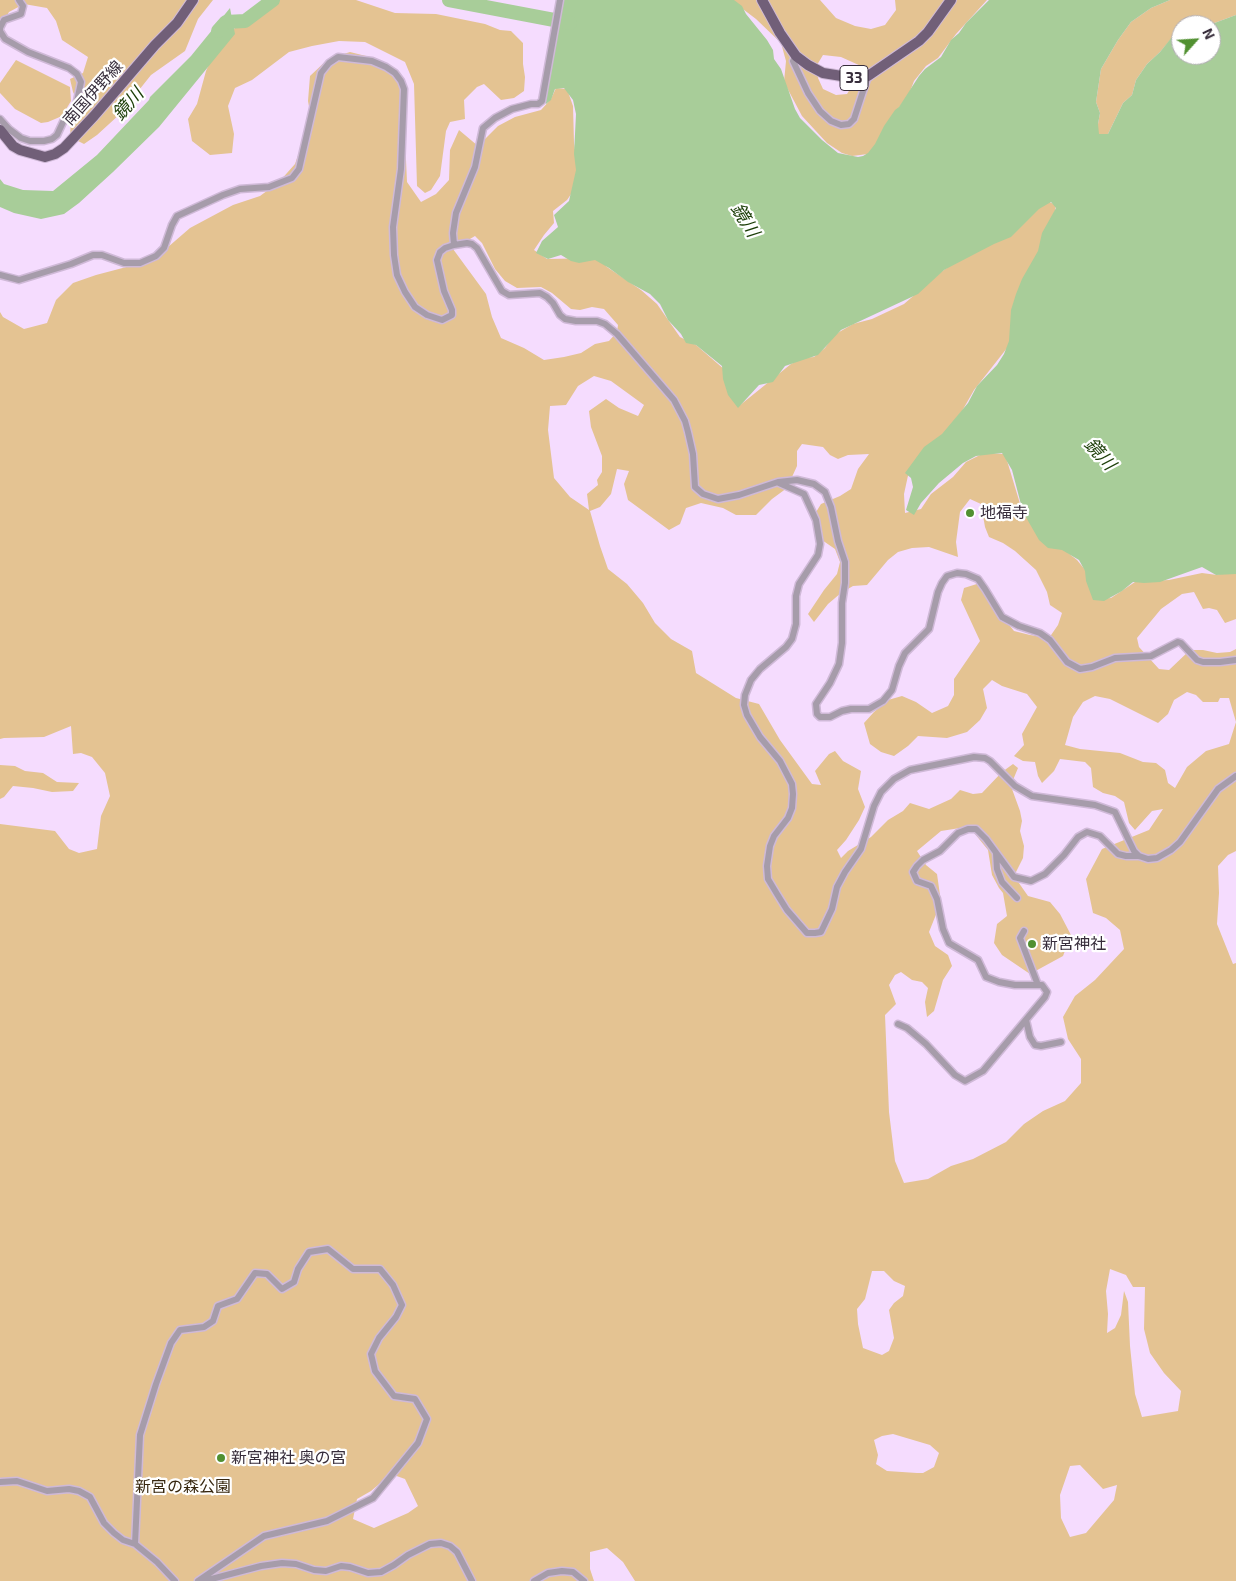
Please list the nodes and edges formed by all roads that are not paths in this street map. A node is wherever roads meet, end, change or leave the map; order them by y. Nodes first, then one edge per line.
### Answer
1 (18, 0) edge
2 (193, 0) edge
3 (560, 0) edge
4 (762, 0) edge
5 (951, 0) edge
6 (796, 56) junction
7 (868, 76) junction
8 (0, 119) edge
9 (0, 130) edge
10 (454, 245) junction
11 (0, 275) edge
12 (778, 482) junction
13 (1236, 660) edge
14 (1236, 776) edge
15 (996, 852) junction
16 (1139, 856) junction
17 (1017, 898) dead end
18 (1024, 930) dead end
19 (1038, 985) junction
20 (1026, 1020) junction
21 (898, 1024) dead end
22 (1061, 1042) dead end
23 (0, 1482) edge
24 (135, 1544) junction
25 (175, 1581) edge
26 (198, 1581) edge
27 (204, 1581) edge
28 (472, 1581) edge
29 (534, 1581) edge
30 (584, 1581) edge

1 - 8 street
2 - 9 main road, 南国伊野線
3 - 10 street
4 - 6 main road, 33
5 - 7 main road, 33
6 - 7 main road, 33
6 - 7 street
10 - 11 street
10 - 12 street
12 - 13 street
12 - 16 street
14 - 16 street
15 - 16 street
15 - 17 street
15 - 19 street
18 - 19 street
19 - 20 street
20 - 21 street
20 - 22 street
23 - 24 street
24 - 25 street
24 - 26 street
27 - 28 street
29 - 30 street

